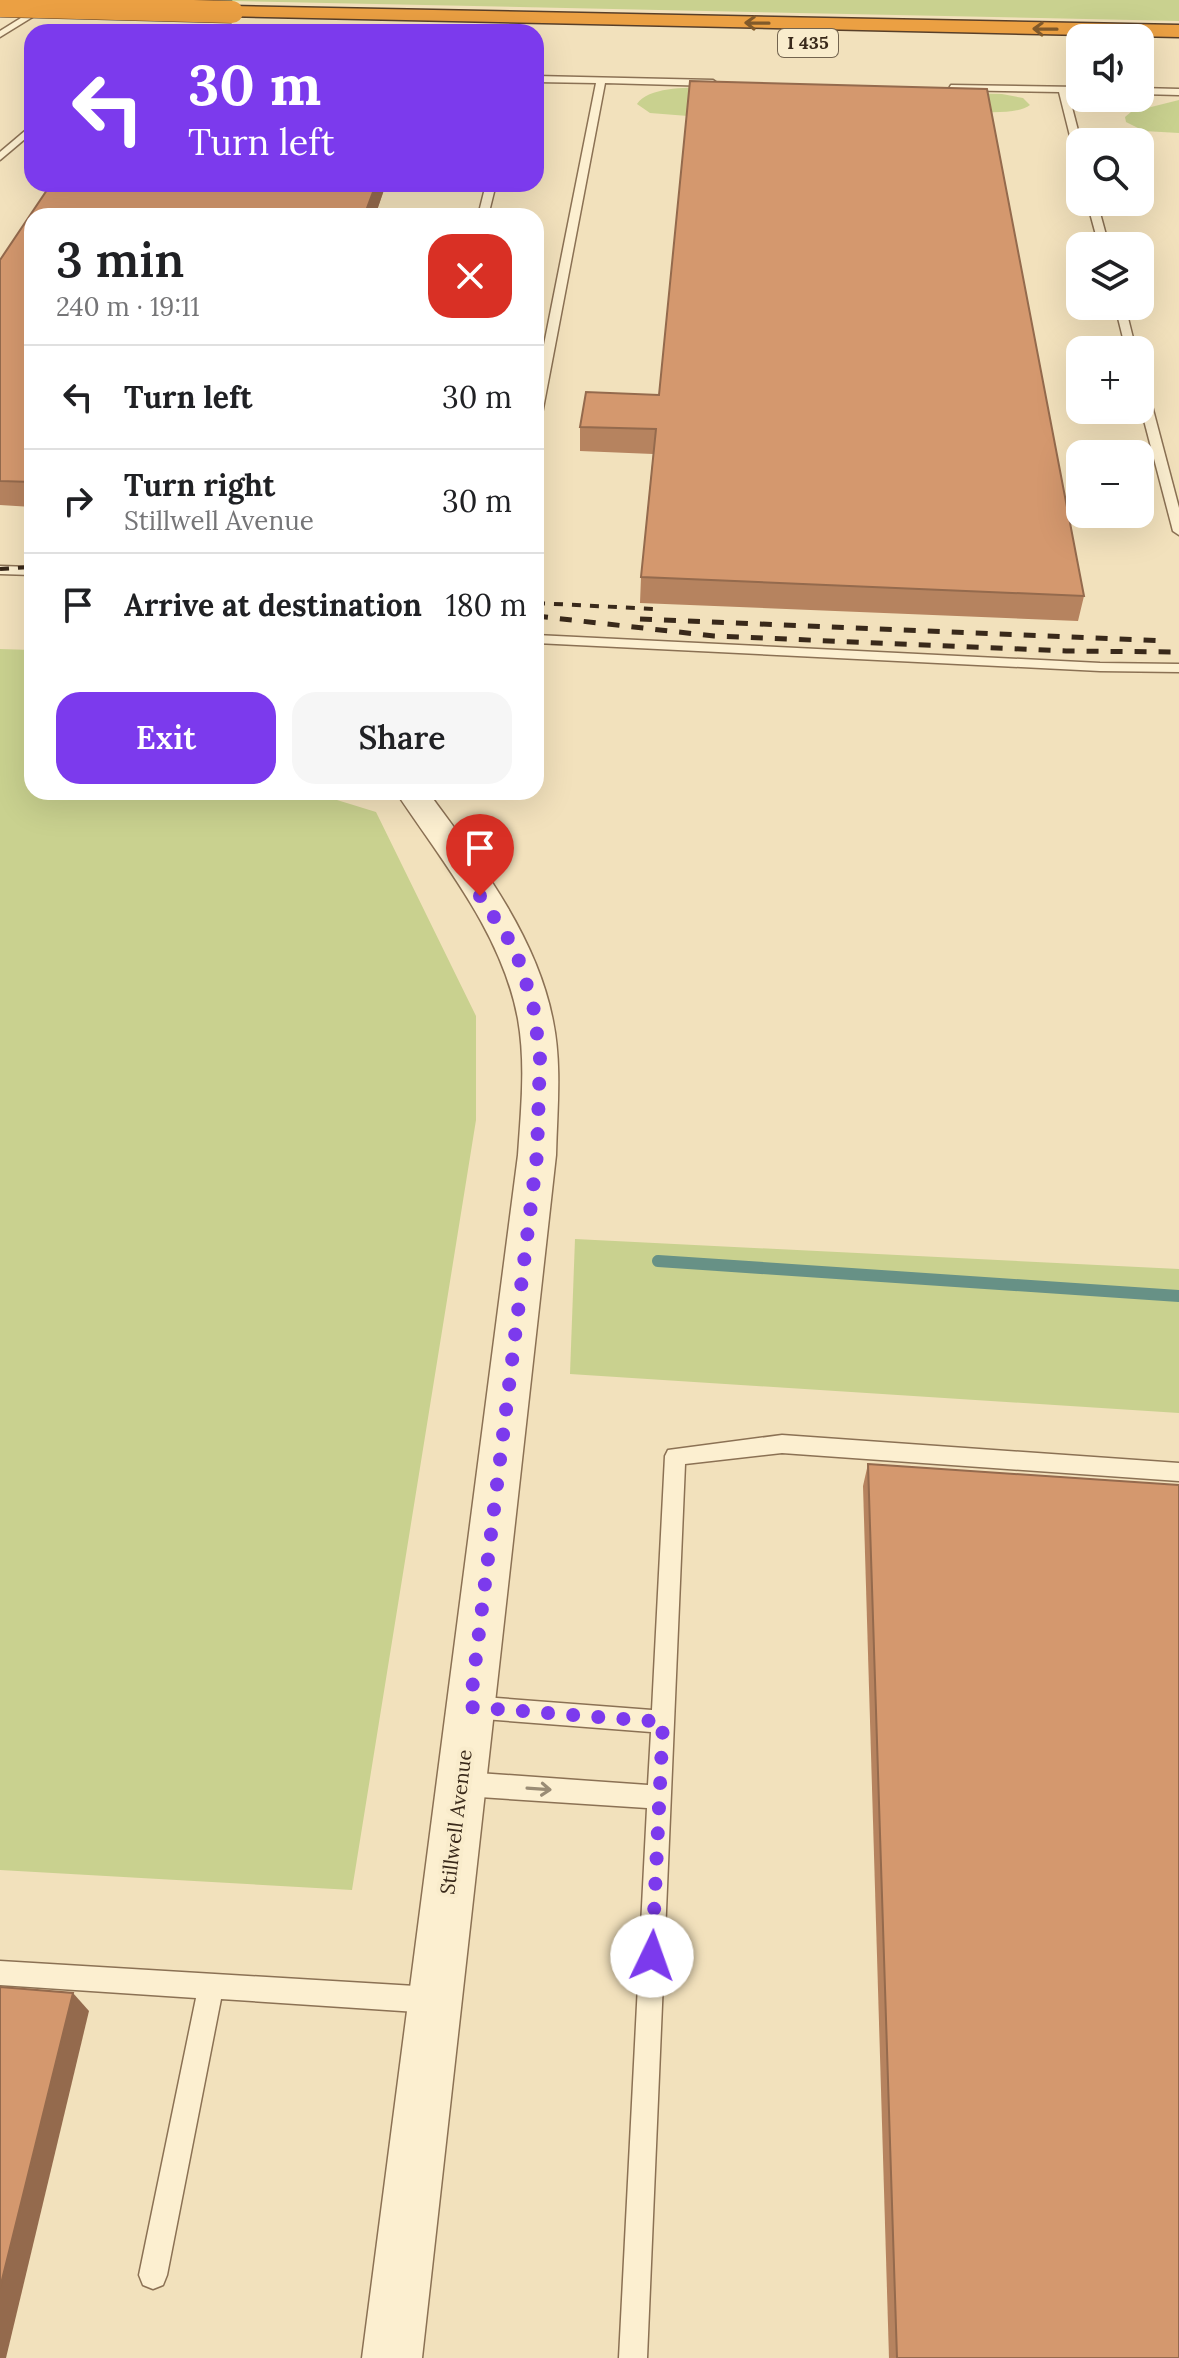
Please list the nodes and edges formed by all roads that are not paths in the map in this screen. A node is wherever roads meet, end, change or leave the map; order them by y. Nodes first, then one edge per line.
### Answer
1 (56, 0) edge
2 (0, 6) edge
3 (0, 17) edge
4 (228, 17) junction
5 (366, 24) edge
6 (1179, 31) edge
7 (544, 32) edge
8 (0, 35) edge
9 (1066, 49) edge
10 (1154, 50) edge
11 (1179, 51) edge
12 (544, 79) edge
13 (601, 80) junction
14 (717, 83) edge
15 (947, 88) edge
16 (1063, 90) joint
17 (1154, 91) edge
18 (1179, 92) edge
19 (1073, 128) edge
20 (24, 135) edge
21 (0, 157) edge
22 (544, 373) edge
23 (1151, 424) edge
24 (1179, 531) edge
25 (0, 570) edge
26 (24, 571) edge
27 (544, 639) edge
28 (1179, 668) edge
29 (417, 800) edge
30 (1179, 1472) edge
31 (470, 1707) junction
32 (663, 1722) junction
33 (461, 1784) junction
34 (659, 1797) junction
35 (0, 1973) edge
36 (211, 1986) junction
37 (435, 2000) junction
38 (153, 2275) dead end
39 (392, 2358) edge
40 (633, 2358) edge

1 - 8 lane
2 - 4 highway, I 435, bridge
3 - 4 highway, I 435
4 - 5 highway, I 435
6 -> 4 highway, I 435
7 - 9 highway, I 435
10 - 11 highway
12 - 13 lane
13 - 14 lane
13 - 22 lane
15 - 16 lane
16 - 19 lane
17 - 18 lane
20 - 21 lane
23 - 24 lane
25 - 26 lane
27 - 28 lane
29 - 31 street, Stillwell Avenue
30 - 32 lane
31 - 32 lane
31 - 33 street, Stillwell Avenue
32 - 34 lane
33 -> 34 lane
33 - 37 street, Stillwell Avenue
34 - 40 lane
35 - 36 lane
36 - 37 lane
36 - 38 lane
37 - 39 street, Stillwell Avenue

